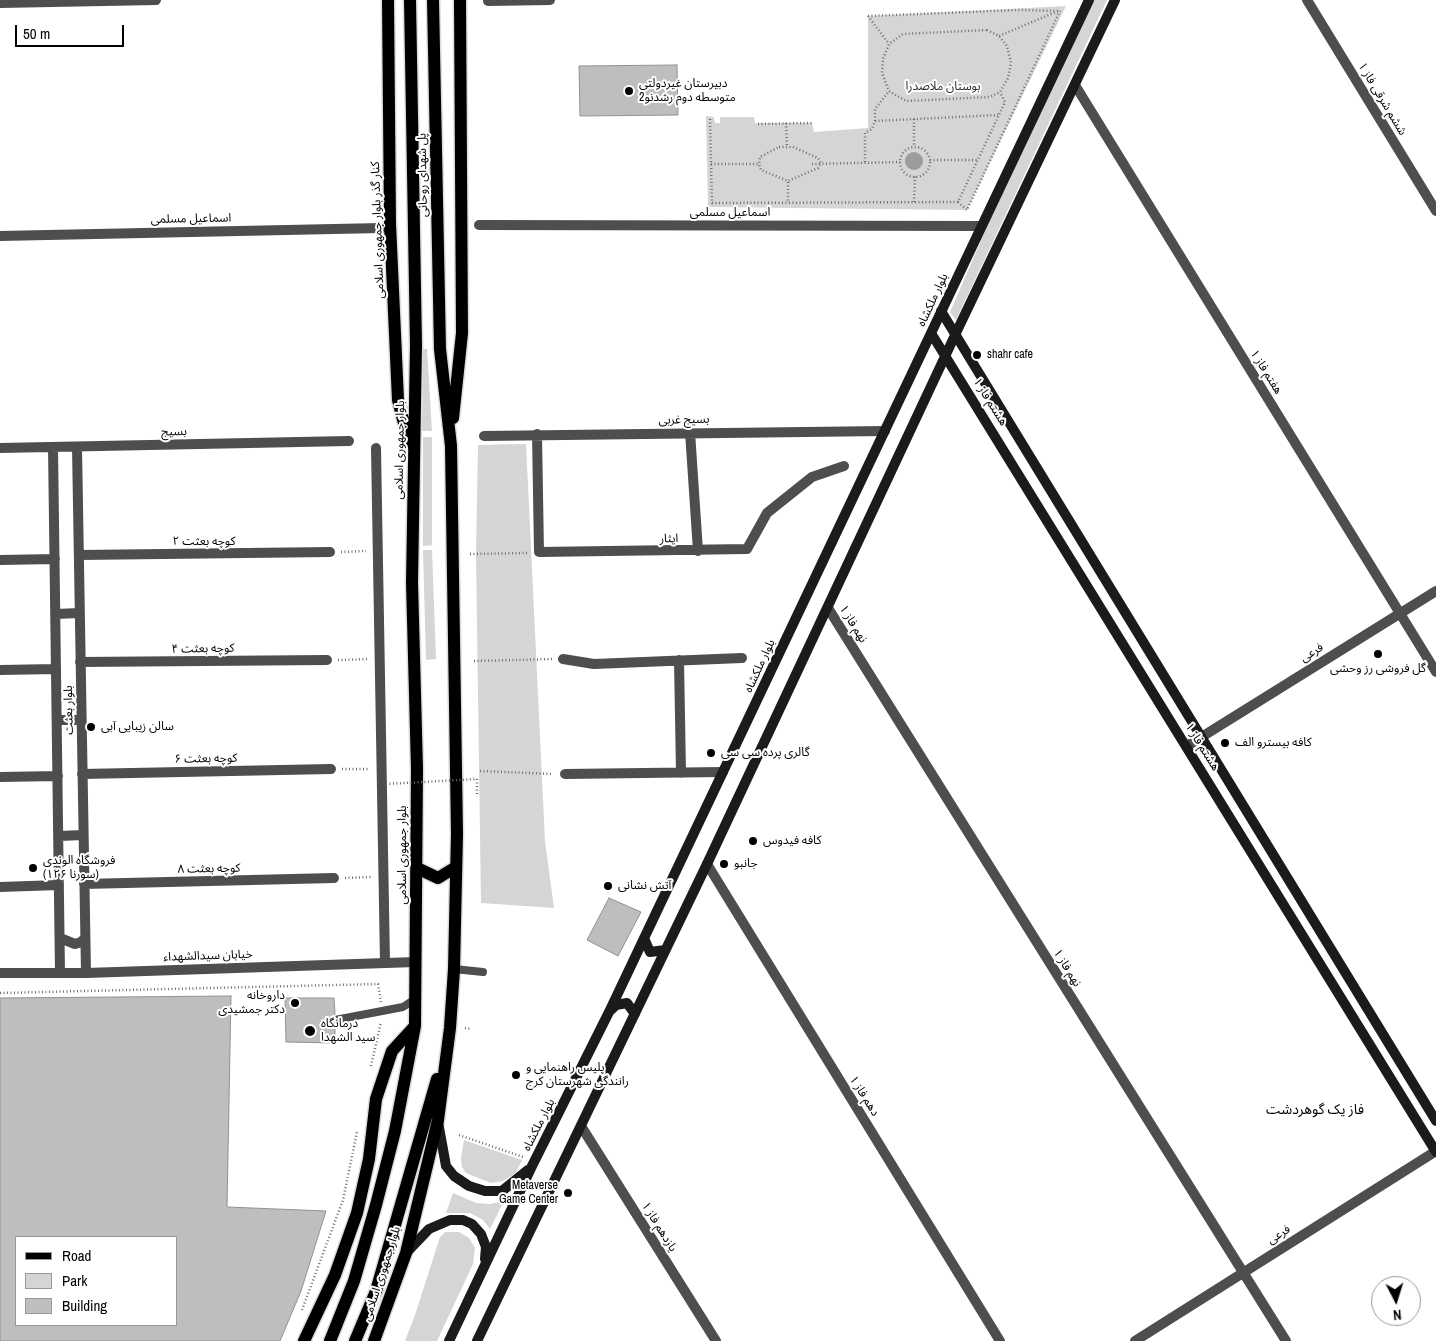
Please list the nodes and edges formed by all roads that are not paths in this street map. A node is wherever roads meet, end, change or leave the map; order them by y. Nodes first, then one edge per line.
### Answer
1 (156, 0) edge
2 (388, 0) edge
3 (410, 0) edge
4 (432, 0) edge
5 (460, 0) edge
6 (550, 0) edge
7 (1089, 0) edge
8 (1116, 0) edge
9 (1307, 0) edge
10 (488, 1) edge
11 (0, 3) edge
12 (1075, 85) junction
13 (1436, 212) edge
14 (479, 225) dead end
15 (982, 226) junction
16 (382, 228) dead end
17 (0, 236) edge
18 (941, 311) junction
19 (931, 333) junction
20 (956, 333) junction
21 (416, 345) joint
22 (440, 349) joint
23 (946, 355) junction
24 (885, 431) junction
25 (690, 432) junction
26 (537, 434) junction
27 (484, 436) dead end
28 (349, 441) dead end
29 (451, 446) junction
30 (54, 447) junction
31 (77, 447) junction
32 (0, 448) edge
33 (376, 448) dead end
34 (413, 458) junction
35 (844, 466) dead end
36 (698, 551) junction
37 (330, 552) road end
38 (78, 555) junction
39 (55, 559) junction
40 (0, 560) edge
41 (1436, 591) edge
42 (828, 608) junction
43 (79, 613) junction
44 (1400, 613) junction
45 (56, 614) junction
46 (742, 658) dead end
47 (563, 659) road end
48 (326, 660) road end
49 (678, 660) junction
50 (80, 662) junction
51 (56, 669) junction
52 (0, 670) edge
53 (1436, 672) edge
54 (57, 720) junction
55 (81, 720) junction
56 (1201, 736) junction
57 (1187, 746) junction
58 (331, 769) road end
59 (723, 772) junction
60 (681, 773) junction
61 (82, 774) junction
62 (566, 774) road end
63 (58, 776) junction
64 (0, 777) edge
65 (83, 835) junction
66 (58, 836) junction
67 (707, 864) junction
68 (456, 867) junction
69 (417, 868) junction
70 (334, 878) road end
71 (84, 884) junction
72 (59, 885) junction
73 (0, 887) edge
74 (60, 938) junction
75 (85, 938) junction
76 (644, 938) junction
77 (666, 950) junction
78 (416, 962) junction
79 (385, 963) junction
80 (454, 969) junction
81 (483, 972) dead end
82 (0, 973) edge
83 (60, 973) junction
84 (86, 973) junction
85 (416, 999) junction
86 (610, 1010) junction
87 (635, 1014) junction
88 (335, 1020) dead end
89 (415, 1026) junction
90 (448, 1040) junction
91 (438, 1120) junction
92 (1436, 1121) edge
93 (581, 1126) junction
94 (1436, 1152) edge
95 (532, 1166) junction
96 (406, 1253) junction
97 (483, 1269) junction
98 (1243, 1272) junction
99 (304, 1341) edge
100 (330, 1341) edge
101 (355, 1341) edge
102 (374, 1341) edge
103 (450, 1341) edge
104 (478, 1341) edge
105 (716, 1341) edge
106 (1000, 1341) edge
107 (1135, 1341) edge
108 (1286, 1341) edge

1 - 11 street
2 - 34 main road, کنار گذر بلوار جمهوری اسلامی
3 - 21 main road, پل شهدای روحانی
4 - 22 main road, پل شهدای روحانی
5 - 29 main road
6 - 10 street
7 - 15 main road, بلوار ملکشاه
8 - 12 main road
9 - 13 street, ششم شرقی فاز ۱
12 - 20 main road
12 - 44 street, هفتم فاز ۱
14 - 15 street, اسماعیل مسلمی
15 - 18 main road, بلوار ملکشاه
16 - 17 street, اسماعیل مسلمی
18 - 19 main road, بلوار ملکشاه
18 - 20 main road, هشتم فاز ۱
19 - 23 main road, هشتم فاز ۱
19 - 24 main road, بلوار ملکشاه
20 - 23 main road
20 - 56 main road, هشتم فاز ۱
21 - 34 main road, بلوار جمهوری اسلامی
22 - 29 main road, بلوار جمهوری اسلامی
23 - 42 main road
23 - 57 main road, هشتم فاز ۱
24 - 25 street, بسیج غربی
24 - 59 main road, بلوار ملکشاه
25 - 26 street, بسیج غربی
25 - 36 street
26 - 27 street, بسیج غربی
26 - 36 street, ایثار
28 - 31 street, بسیج
29 - 68 main road, بلوار جمهوری اسلامی
30 - 31 street, بسیج
30 - 32 street, بسیج
30 - 39 street, بلوار بعثت
31 - 38 street, بلوار بعثت
33 - 79 street
34 - 69 main road, بلوار جمهوری اسلامی
35 - 36 street, ایثار
37 - 38 street, کوچه بعثت ۲
38 - 43 street, بلوار بعثت
39 - 40 street
39 - 45 street, بلوار بعثت
41 - 44 street, فرعی
42 - 67 main road
42 - 98 street, نهم فاز ۱
43 - 45 street
43 - 50 street, بلوار بعثت
44 - 53 street, هفتم فاز ۱
44 - 56 street, فرعی
45 - 51 street, بلوار بعثت
46 - 49 street
47 - 49 street
48 - 50 street, کوچه بعثت ۴
49 - 60 street
50 - 55 street, بلوار بعثت
51 - 52 street
51 - 54 street, بلوار بعثت
54 - 55 street
54 - 63 street, بلوار بعثت
55 - 61 street, بلوار بعثت
56 - 57 street, فرعی
56 - 92 main road, هشتم فاز ۱
57 - 94 main road, هشتم فاز ۱
58 - 61 street, کوچه بعثت ۶
59 - 60 street
59 - 76 main road, بلوار ملکشاه
60 - 62 street
61 - 65 street, بلوار بعثت
63 - 64 street
63 - 66 street, بلوار بعثت
65 - 66 street
65 - 71 street, بلوار بعثت
66 - 72 street, بلوار بعثت
67 - 77 main road
67 - 106 street, دهم فاز ۱
68 - 69 main road
68 - 80 main road, بلوار جمهوری اسلامی
69 - 78 main road, بلوار جمهوری اسلامی
70 - 71 street, کوچه بعثت ۸
71 - 75 street, بلوار بعثت
72 - 73 street
72 - 74 street, بلوار بعثت
74 - 75 street
74 - 83 street, بلوار بعثت
75 - 84 street, بلوار بعثت
76 - 77 main road
76 - 86 main road, بلوار ملکشاه
77 - 87 main road
78 - 79 street, خیابان سیدالشهداء
78 - 85 main road, بلوار جمهوری اسلامی
79 - 84 street, خیابان سیدالشهداء
80 - 81 lane
80 - 90 main road, بلوار جمهوری اسلامی
82 - 83 street, خیابان سیدالشهداء
83 - 84 street, خیابان سیدالشهداء
85 - 88 lane
85 - 89 main road, بلوار جمهوری اسلامی
86 - 87 main road
86 - 95 main road, بلوار ملکشاه
87 - 93 main road
89 - 99 main road
89 - 100 main road, بلوار جمهوری اسلامی
90 - 91 main road, بلوار جمهوری اسلامی
90 - 101 main road
91 - 95 main road
91 - 96 main road, بلوار جمهوری اسلامی
93 - 104 main road
93 - 105 street, یازدهم فاز ۱
94 - 98 street, فرعی
95 - 97 main road, بلوار ملکشاه
96 - 97 main road
96 - 102 main road, بلوار جمهوری اسلامی
97 - 103 main road, بلوار ملکشاه
98 - 107 street, فرعی
98 - 108 street, نهم فاز ۱

